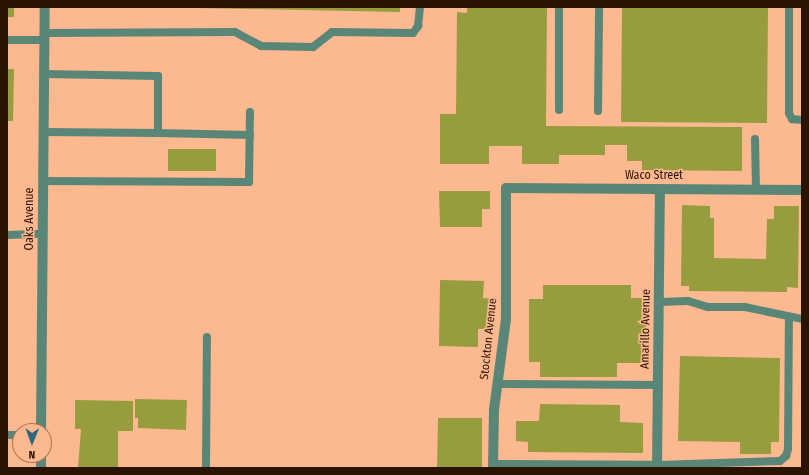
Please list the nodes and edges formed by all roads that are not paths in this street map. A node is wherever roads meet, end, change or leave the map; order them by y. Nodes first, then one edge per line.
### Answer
1 (45, 7) edge
2 (420, 7) edge
3 (559, 7) edge
4 (599, 7) edge
5 (789, 7) edge
6 (44, 37) junction
7 (7, 40) edge
8 (44, 74) junction
9 (559, 110) dead end
10 (598, 111) dead end
11 (250, 112) dead end
12 (802, 120) edge
13 (44, 132) junction
14 (158, 133) junction
15 (250, 135) junction
16 (755, 138) dead end
17 (43, 181) junction
18 (506, 188) joint
19 (660, 190) junction
20 (756, 190) junction
21 (802, 190) edge
22 (43, 234) junction
23 (7, 235) edge
24 (659, 302) junction
25 (789, 317) junction
26 (802, 319) edge
27 (207, 337) dead end
28 (498, 384) junction
29 (658, 385) junction
30 (41, 423) edge
31 (493, 466) edge
32 (657, 467) edge
33 (206, 468) edge

1 - 6 street, Oaks Avenue
2 - 6 lane
3 - 9 lane
4 - 10 lane
5 - 12 lane
6 - 7 lane
6 - 8 street, Oaks Avenue
8 - 13 street, Oaks Avenue
8 - 14 lane
11 - 15 lane
13 - 14 lane
13 - 17 street, Oaks Avenue
14 - 15 lane
15 - 17 lane
16 - 20 lane
17 - 22 street, Oaks Avenue
18 - 19 street, Waco Street
18 - 28 street, Stockton Avenue
19 - 20 street, Waco Street
19 - 24 street, Amarillo Avenue
20 - 21 street, Waco Street
22 - 23 lane
22 - 30 street, Oaks Avenue
24 - 25 lane
24 - 29 street, Amarillo Avenue
25 - 26 lane
25 - 32 lane
27 - 33 lane
28 - 29 lane
28 - 31 street, Stockton Avenue
29 - 32 street, Amarillo Avenue
31 - 32 lane

